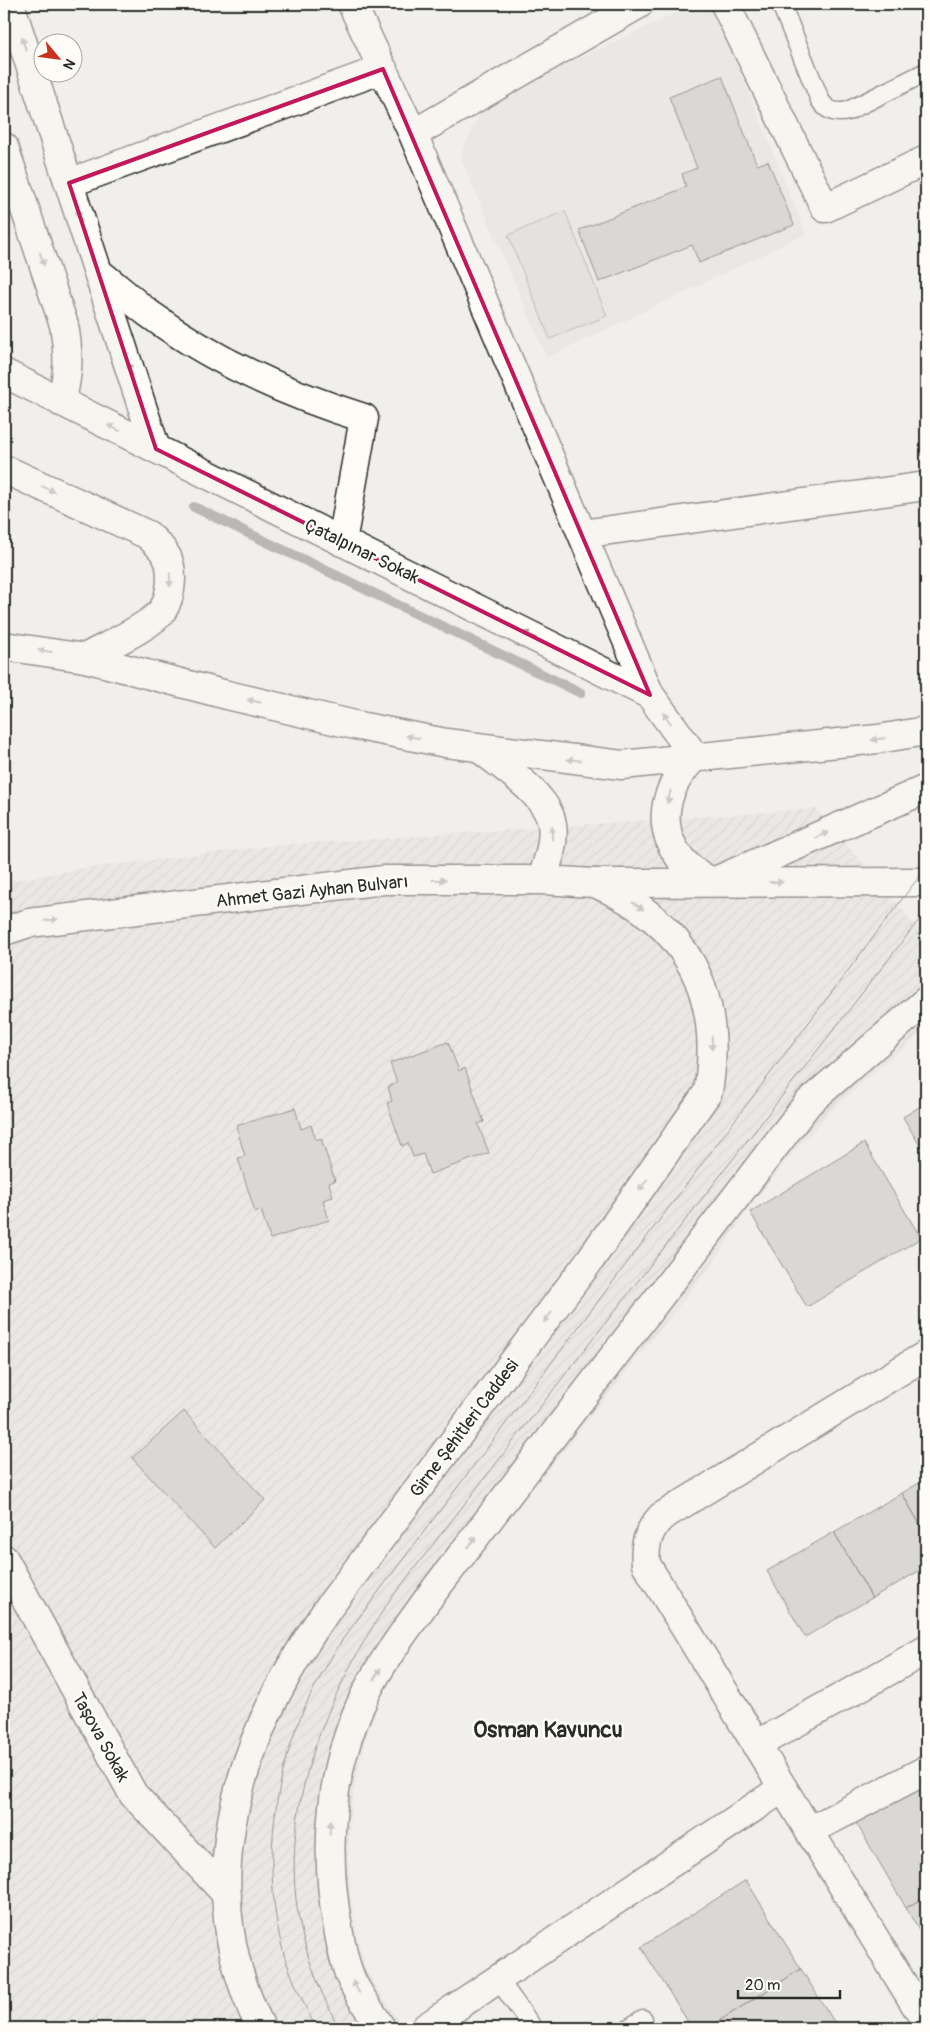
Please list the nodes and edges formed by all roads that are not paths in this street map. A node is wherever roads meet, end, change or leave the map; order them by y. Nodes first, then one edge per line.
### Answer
1 (10, 4) edge
2 (352, 4) edge
3 (639, 4) edge
4 (724, 4) edge
5 (781, 4) edge
6 (383, 69) junction
7 (926, 72) edge
8 (413, 134) junction
9 (4, 146) edge
10 (926, 160) edge
11 (69, 183) junction
12 (98, 272) junction
13 (4, 373) edge
14 (61, 402) junction
15 (156, 449) junction
16 (4, 469) edge
17 (926, 486) edge
18 (582, 534) junction
19 (342, 542) junction
20 (4, 646) edge
21 (85, 658) junction
22 (650, 695) junction
23 (926, 731) edge
24 (479, 748) junction
25 (696, 757) junction
26 (926, 789) edge
27 (541, 880) junction
28 (713, 882) junction
29 (926, 882) edge
30 (595, 883) junction
31 (4, 931) edge
32 (926, 1001) edge
33 (926, 1355) edge
34 (4, 1559) edge
35 (926, 1650) edge
36 (756, 1745) junction
37 (926, 1770) edge
38 (783, 1788) junction
39 (809, 1830) junction
40 (227, 1895) junction
41 (498, 1979) junction
42 (926, 2022) edge
43 (262, 2028) edge
44 (381, 2028) edge
45 (425, 2028) edge
46 (533, 2028) edge

11 -> 1 street
2 - 6 street
3 - 8 street
4 - 10 street
5 - 7 lane
6 - 8 street
6 - 11 street
8 - 18 street
9 -> 14 street
12 -> 11 street
15 -> 12 street
12 - 19 street
13 - 14 street, Çatalpınar Sokak
15 -> 14 street, Çatalpınar Sokak
19 -> 15 street, Çatalpınar Sokak
16 -> 21 street
17 - 18 street
18 - 22 street
22 -> 19 street, Çatalpınar Sokak
21 -> 20 street
24 -> 21 street
25 -> 22 street, Çatalpınar Sokak
23 -> 25 street
25 -> 24 street
27 -> 24 street
25 -> 28 street
28 -> 26 street
27 - 30 street, Ahmet Gazi Ayhan Bulvarı
31 -> 27 street, Ahmet Gazi Ayhan Bulvarı
28 -> 29 street, Ahmet Gazi Ayhan Bulvarı
28 - 30 street, Ahmet Gazi Ayhan Bulvarı
30 -> 40 street, Girne Şehitleri Caddesi
44 -> 32 street
33 - 36 street
34 - 40 street, Taşova Sokak
35 - 36 street
36 - 38 street
37 - 39 street
38 - 39 street
38 - 41 street
39 - 42 street
40 - 43 street, Girne Şehitleri Caddesi
41 - 45 street
41 - 46 lane

